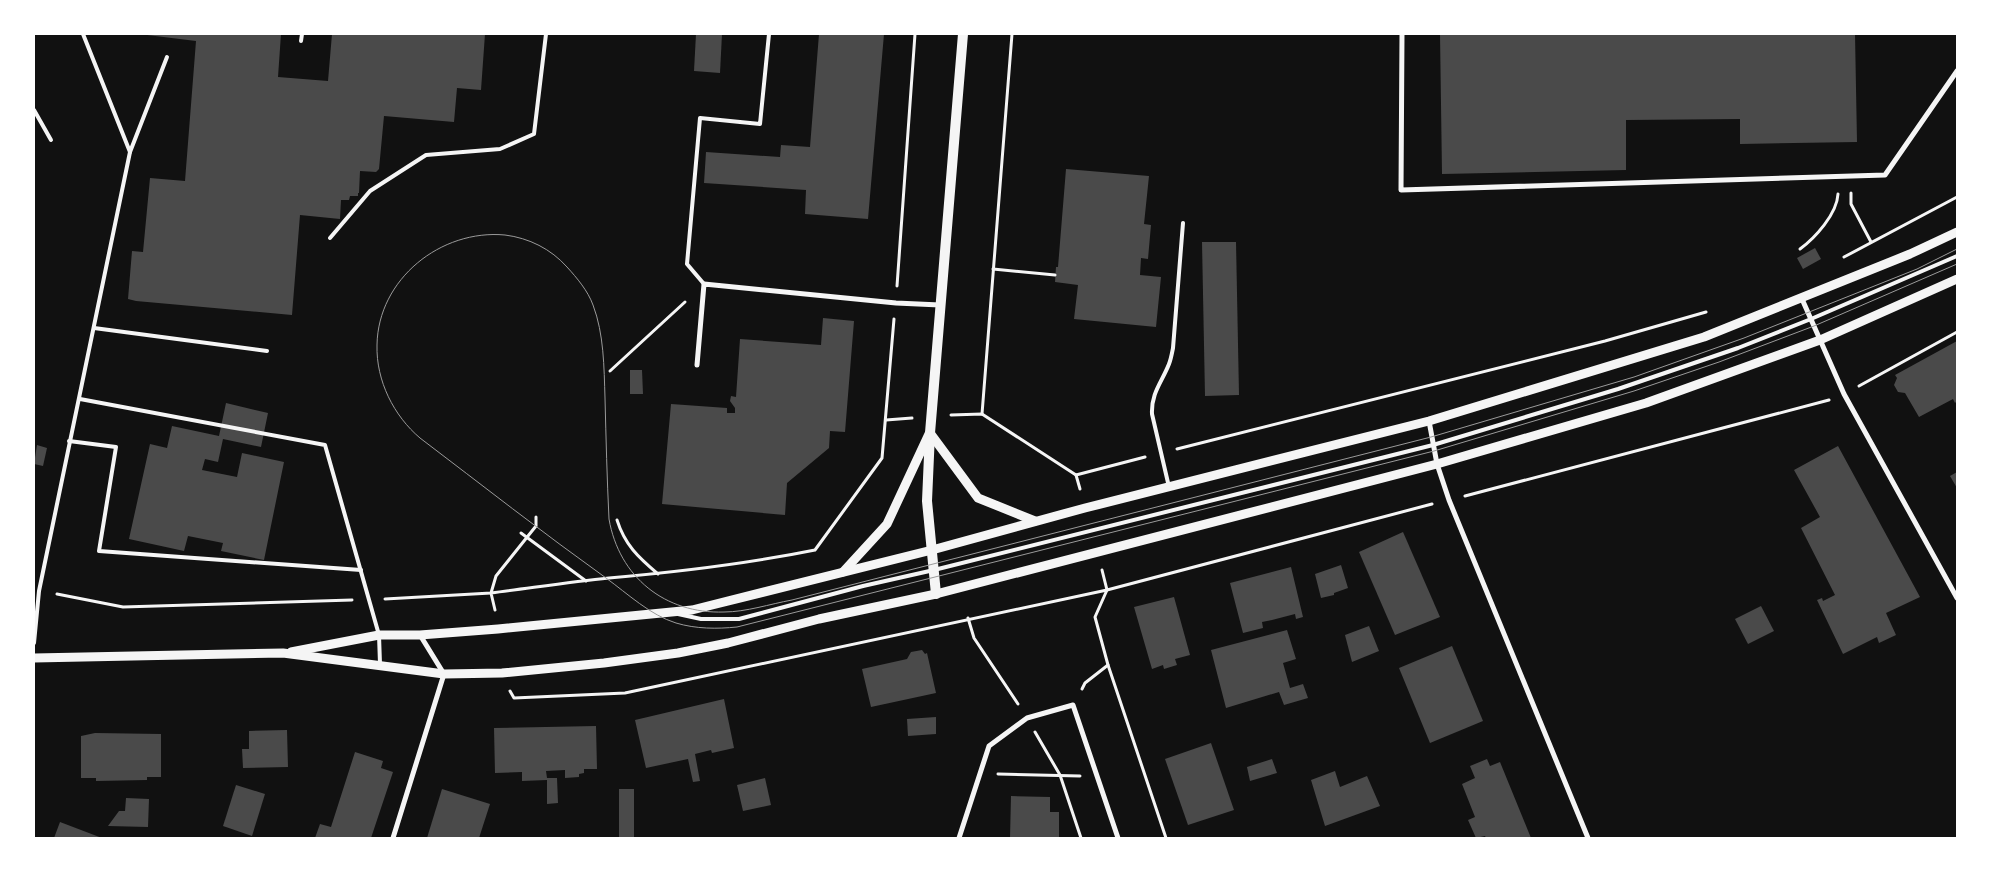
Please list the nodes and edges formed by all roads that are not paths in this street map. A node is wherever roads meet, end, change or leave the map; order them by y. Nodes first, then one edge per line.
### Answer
1 (82, 34) edge
2 (302, 34) edge
3 (546, 34) edge
4 (769, 34) edge
5 (963, 34) edge
6 (1402, 34) edge
7 (301, 41) dead end
8 (167, 57) dead end
9 (1957, 72) edge
10 (34, 110) edge
11 (51, 140) dead end
12 (130, 152) junction
13 (1183, 223) dead end
14 (1957, 232) edge
15 (330, 238) dead end
16 (1957, 256) edge
17 (1957, 279) edge
18 (704, 284) junction
19 (1802, 299) junction
20 (940, 305) junction
21 (1811, 319) junction
22 (94, 328) junction
23 (1820, 340) junction
24 (267, 351) dead end
25 (697, 365) dead end
26 (80, 399) junction
27 (1429, 420) junction
28 (930, 433) junction
29 (69, 440) junction
30 (1433, 445) junction
31 (1437, 464) junction
32 (1169, 487) junction
33 (1035, 521) junction
34 (932, 550) junction
35 (361, 570) junction
36 (934, 570) junction
37 (843, 572) junction
38 (936, 594) junction
39 (1957, 598) edge
40 (671, 612) junction
41 (379, 635) junction
42 (420, 635) junction
43 (34, 643) edge
44 (283, 653) junction
45 (34, 658) edge
46 (380, 667) junction
47 (444, 674) junction
48 (393, 838) edge
49 (959, 838) edge
50 (1118, 838) edge
51 (1588, 838) edge

1 - 12 lane
2 - 7 lane
3 - 15 lane
4 - 18 lane
5 - 20 main road
6 - 9 street
8 - 12 lane
10 - 11 lane
12 - 22 lane
13 - 32 lane
14 - 19 street
16 - 21 lane
17 - 23 street
18 - 20 street
18 - 25 street
19 - 21 street
19 - 27 street
20 - 28 main road
21 - 23 street
21 - 30 lane
22 - 24 lane
22 - 26 lane
23 - 31 street
23 - 39 street
26 - 29 lane
26 - 35 lane
27 - 30 street
27 - 32 street
28 - 33 street
28 - 34 main road
28 - 37 street
29 - 35 lane
29 - 43 lane
30 - 31 street
30 - 36 lane
31 - 38 street
31 - 51 street
32 - 33 street
33 - 34 street
34 - 36 main road
34 - 37 street
35 - 41 lane
36 - 38 main road
36 - 40 lane
37 - 40 street
38 - 47 street
40 - 42 street
41 - 42 street
41 - 44 street
41 - 46 lane
42 - 47 street
44 - 45 street
44 - 46 street
46 - 47 street
47 - 48 street
49 - 50 street

